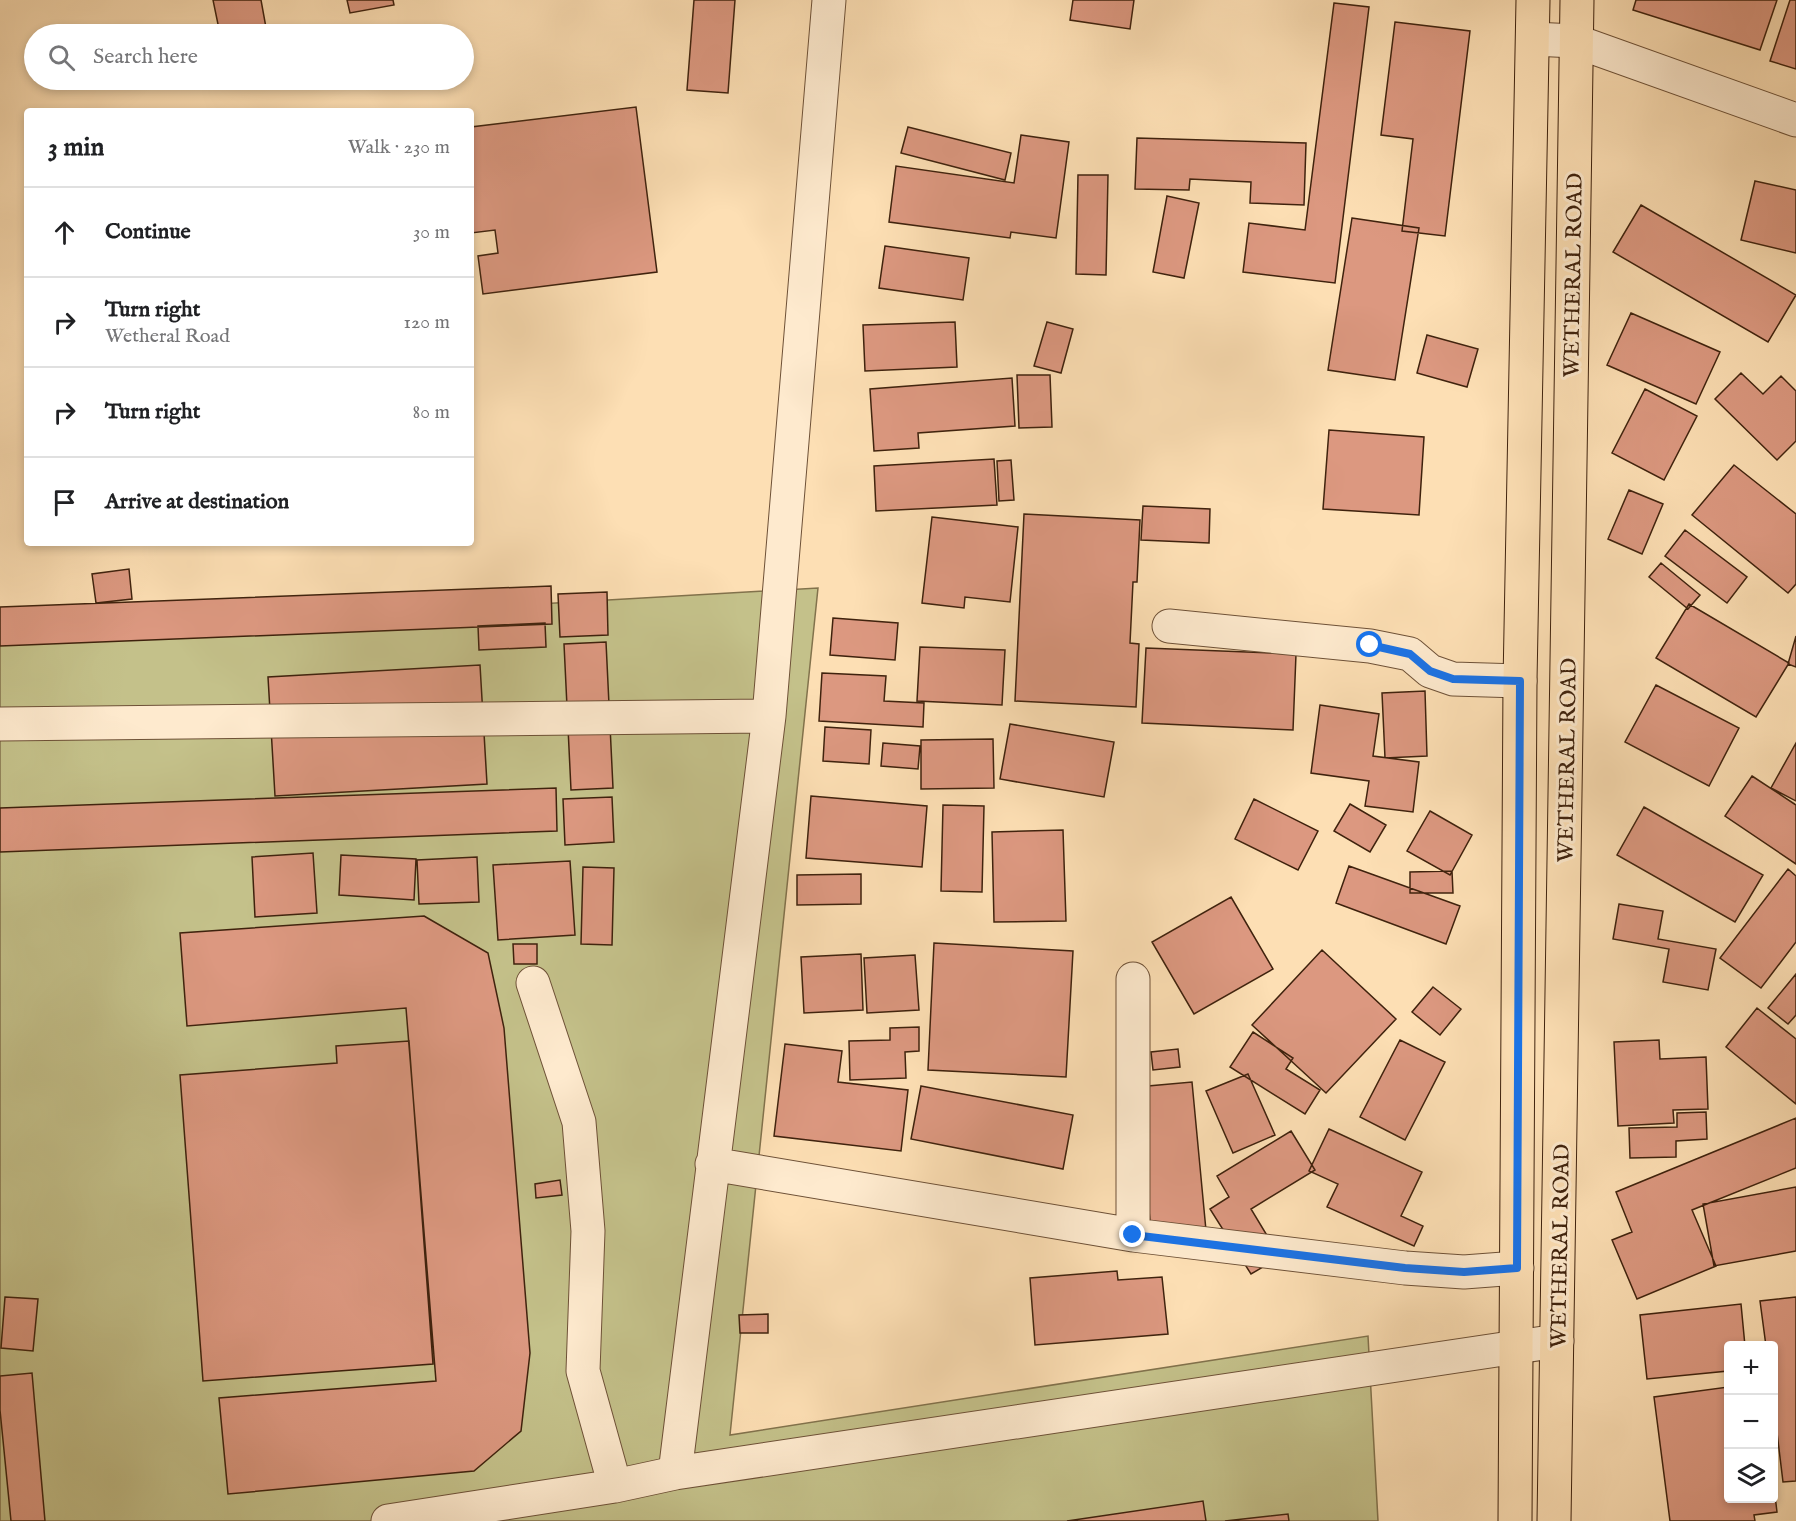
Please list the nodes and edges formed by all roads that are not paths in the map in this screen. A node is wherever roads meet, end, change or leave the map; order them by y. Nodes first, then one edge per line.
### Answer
1 (829, 0) edge
2 (1533, 0) edge
3 (1578, 13) edge
4 (1533, 39) junction
5 (1796, 120) edge
6 (1169, 626) dead end
7 (1520, 681) junction
8 (770, 716) junction
9 (0, 724) edge
10 (1132, 980) dead end
11 (533, 983) dead end
12 (712, 1164) junction
13 (1133, 1235) junction
14 (1517, 1268) junction
15 (1557, 1341) junction
16 (1516, 1347) junction
17 (675, 1473) junction
18 (615, 1486) junction
19 (388, 1521) edge
20 (1515, 1521) edge
21 (1554, 1521) edge

1 - 8 street
2 - 4 main road, WETHERAL ROAD
3 - 4 street
3 - 5 street
3 - 15 main road, WETHERAL ROAD
4 - 7 main road, WETHERAL ROAD
6 - 7 street
7 - 14 main road, WETHERAL ROAD
8 - 9 street
8 - 12 street
10 - 13 street
11 - 18 street
12 - 13 street
12 - 17 street
13 - 14 street
14 - 16 main road, WETHERAL ROAD
15 - 16 street
15 - 21 main road, WETHERAL ROAD
16 - 17 street
16 - 20 main road, WETHERAL ROAD
17 - 18 street
18 - 19 street

